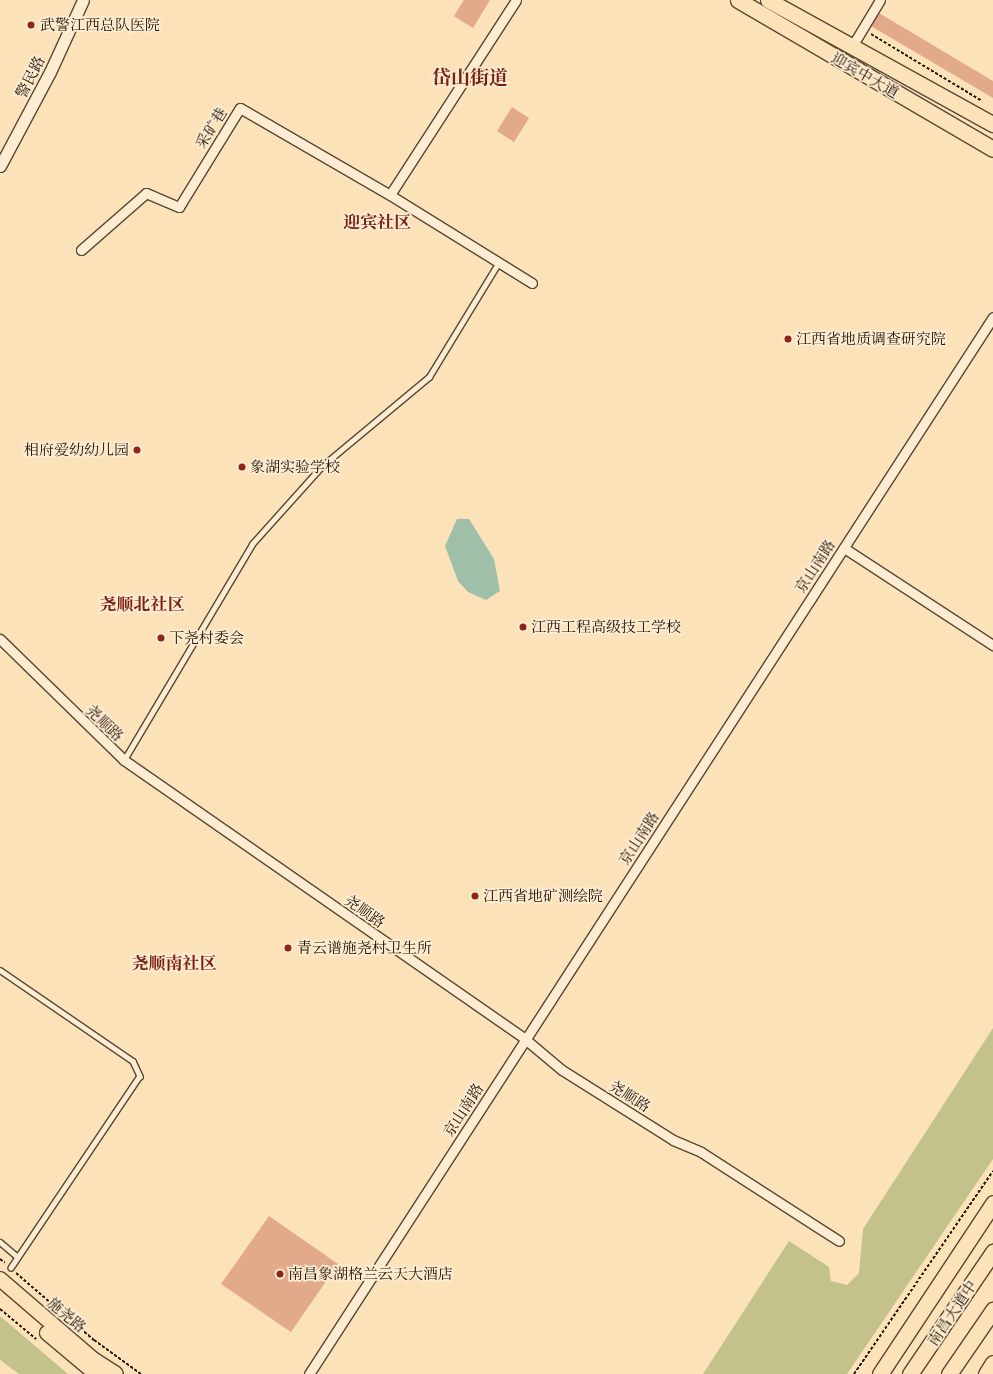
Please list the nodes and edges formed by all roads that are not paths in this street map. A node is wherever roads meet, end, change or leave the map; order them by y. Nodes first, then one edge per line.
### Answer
1 (83, 0) edge
2 (516, 0) edge
3 (738, 0) edge
4 (768, 0) edge
5 (880, 0) edge
6 (851, 48) junction
7 (993, 124) edge
8 (993, 149) edge
9 (0, 166) edge
10 (390, 195) junction
11 (81, 250) dead end
12 (499, 262) junction
13 (532, 283) dead end
14 (993, 317) edge
15 (844, 548) junction
16 (0, 639) edge
17 (993, 645) edge
18 (124, 760) junction
19 (0, 970) edge
20 (525, 1039) junction
21 (993, 1203) edge
22 (839, 1241) dead end
23 (0, 1242) edge
24 (993, 1252) edge
25 (18, 1257) junction
26 (11, 1268) road end
27 (0, 1279) edge
28 (0, 1292) edge
29 (993, 1310) edge
30 (993, 1363) edge
31 (96, 1374) edge
32 (116, 1374) edge
33 (309, 1374) edge
34 (880, 1374) edge
35 (910, 1374) edge
36 (949, 1374) edge
37 (986, 1374) edge

1 - 9 street, 警民路
2 - 10 street
3 - 8 highway, 迎宾中大道
4 - 6 highway, 迎宾中大道
5 - 6 street
6 - 7 highway, 迎宾中大道
10 - 11 street, 采矿巷
10 - 12 street, 采矿巷
12 - 13 street, 采矿巷
12 - 18 lane
14 - 15 street, 京山南路
15 - 17 street
15 - 20 street, 京山南路
16 - 18 street, 尧顺路
18 - 20 street, 尧顺路
19 - 25 lane
20 - 22 street, 尧顺路
20 - 33 street, 京山南路
21 - 34 highway
23 - 25 lane
24 - 35 highway, 南昌大道中
25 - 26 lane
27 - 32 main road, 施尧路
28 - 31 main road, 施尧路
29 - 36 highway
30 - 37 highway

